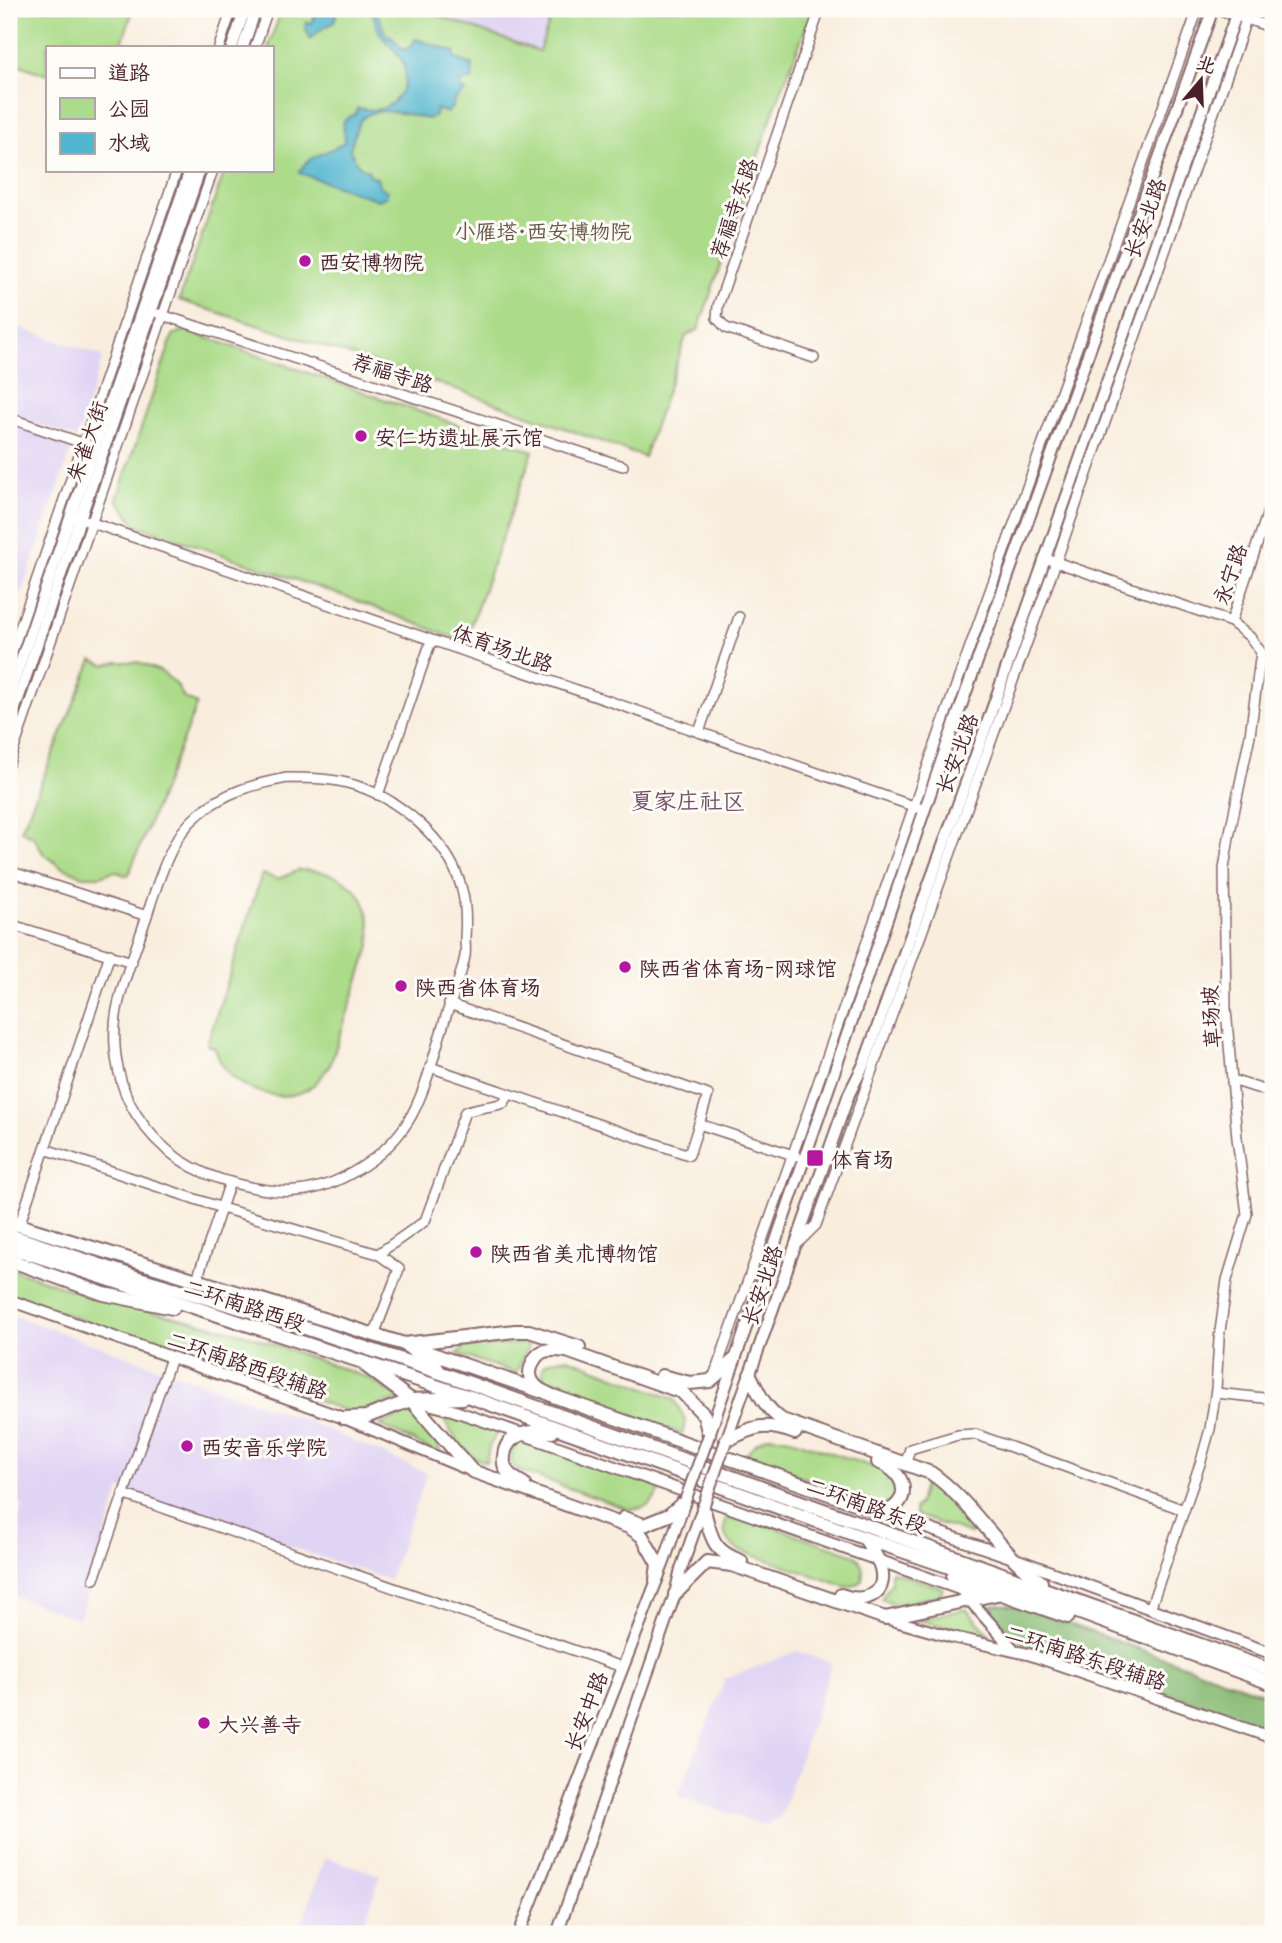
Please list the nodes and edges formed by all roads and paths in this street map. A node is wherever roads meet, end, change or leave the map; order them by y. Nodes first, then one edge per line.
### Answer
1 (232, 9) edge
2 (245, 9) edge
3 (256, 9) edge
4 (268, 9) edge
5 (820, 9) edge
6 (1198, 9) edge
7 (1211, 9) edge
8 (1217, 9) edge
9 (1256, 9) edge
10 (1242, 13) edge
11 (1273, 15) edge
12 (1273, 28) edge
13 (219, 46) edge
14 (232, 46) edge
15 (243, 46) edge
16 (255, 46) edge
17 (176, 172) edge
18 (189, 172) edge
19 (199, 172) edge
20 (212, 172) edge
21 (151, 311) junction
22 (163, 315) junction
23 (814, 358) dead end
24 (9, 418) edge
25 (93, 446) junction
26 (623, 466) dead end
27 (1273, 497) edge
28 (75, 517) junction
29 (91, 523) junction
30 (1050, 560) junction
31 (739, 617) dead end
32 (1231, 622) junction
33 (431, 640) junction
34 (9, 660) edge
35 (13, 671) edge
36 (9, 695) edge
37 (9, 726) edge
38 (699, 732) junction
39 (9, 763) edge
40 (378, 795) junction
41 (919, 808) junction
42 (9, 871) edge
43 (147, 916) junction
44 (9, 924) edge
45 (110, 954) junction
46 (132, 962) junction
47 (449, 1004) junction
48 (430, 1067) junction
49 (1232, 1080) junction
50 (1273, 1093) edge
51 (509, 1094) junction
52 (699, 1124) junction
53 (45, 1149) junction
54 (793, 1155) junction
55 (804, 1158) junction
56 (230, 1182) junction
57 (222, 1208) junction
58 (14, 1224) edge
59 (9, 1235) edge
60 (62, 1240) junction
61 (9, 1247) edge
62 (378, 1254) junction
63 (9, 1260) edge
64 (197, 1279) junction
65 (137, 1283) junction
66 (9, 1300) edge
67 (278, 1319) junction
68 (236, 1321) junction
69 (374, 1335) junction
70 (404, 1344) junction
71 (171, 1358) junction
72 (357, 1359) junction
73 (734, 1360) junction
74 (447, 1375) junction
75 (750, 1375) junction
76 (713, 1378) junction
77 (1216, 1393) junction
78 (553, 1396) junction
79 (470, 1397) junction
80 (1273, 1399) edge
81 (411, 1400) junction
82 (344, 1418) junction
83 (522, 1434) junction
84 (575, 1434) junction
85 (709, 1435) junction
86 (726, 1441) junction
87 (905, 1464) junction
88 (472, 1471) junction
89 (124, 1494) junction
90 (685, 1501) junction
91 (704, 1507) junction
92 (1184, 1510) junction
93 (883, 1513) junction
94 (846, 1517) junction
95 (866, 1541) junction
96 (1013, 1558) junction
97 (878, 1559) junction
98 (94, 1579) dead end
99 (656, 1580) junction
100 (1056, 1592) junction
101 (675, 1594) junction
102 (1001, 1594) junction
103 (976, 1598) junction
104 (1150, 1609) junction
105 (1051, 1612) junction
106 (1088, 1616) junction
107 (885, 1618) junction
108 (1015, 1651) junction
109 (1273, 1654) edge
110 (622, 1667) junction
111 (1273, 1671) edge
112 (1273, 1684) edge
113 (1273, 1692) edge
114 (1273, 1738) edge
115 (519, 1934) edge
116 (557, 1934) edge

1 - 13 street
2 - 14 main road
3 - 15 main road
4 - 16 street
5 - 23 street, 荐福寺东路
6 - 41 street
7 - 41 main road, 长安北路
8 - 10 street
9 - 11 main road
10 - 12 street
10 - 30 main road, 长安北路
17 - 25 street
18 - 25 main road, 朱雀大街
19 - 21 main road, 朱雀大街
20 - 22 street
21 - 22 street, 荐福寺路
21 - 25 main road, 朱雀大街
22 - 26 street, 荐福寺路
22 - 29 street
24 - 25 street
25 - 28 main road, 朱雀大街
25 - 34 street
27 - 32 street, 永宁路
28 - 29 street, 体育场北路
28 - 35 main road, 朱雀大街
28 - 37 main road, 朱雀大街
29 - 33 street, 体育场北路
29 - 39 street
30 - 32 street, 草场坡
30 - 75 main road, 长安北路
31 - 38 street
32 - 49 street, 草场坡
33 - 38 street, 体育场北路
33 - 40 street
35 - 36 main road, 朱雀大街
38 - 41 street, 体育场北路
40 - 43 street
40 - 47 street
41 - 54 street
41 - 55 main road, 长安北路
42 - 43 street
43 - 46 street
44 - 45 street
45 - 46 street
45 - 53 street
46 - 56 street
47 - 48 street
47 - 52 street
48 - 51 street
48 - 56 street
49 - 50 street
49 - 77 street, 草场坡
51 - 52 street
51 - 62 street
52 - 54 street
53 - 57 street
53 - 58 street
54 - 55 street
54 - 76 street
55 - 73 main road, 长安北路
56 - 57 street
57 - 62 street
57 - 64 street
58 - 60 highway
59 - 65 highway, 二环南路西段
60 - 64 highway
60 - 67 highway
61 - 65 highway, 二环南路西段
62 - 69 street
63 - 68 highway
64 - 69 highway
65 - 67 highway, 二环南路西段
65 - 68 highway, 二环南路西段
66 - 71 main road, 二环南路西段辅路
67 - 74 highway, 二环南路西段
68 - 72 highway, 二环南路西段
69 - 70 highway
70 - 74 highway
70 - 76 highway
70 - 78 highway
71 - 82 main road, 二环南路西段辅路
71 - 89 street
72 - 79 highway, 二环南路西段
72 - 81 highway
73 - 76 highway
73 - 85 main road, 长安北路
74 - 94 highway, 二环南路东段
75 - 86 main road, 长安北路
75 - 87 highway
77 - 80 street
77 - 92 street, 草场坡
78 - 85 highway
78 - 93 highway
79 - 81 highway
79 - 84 highway, 二环南路东段
81 - 82 highway
81 - 83 main road
81 - 88 highway
82 - 88 main road, 二环南路西段辅路
83 - 84 highway
83 - 90 highway
83 - 97 main road
84 - 95 highway, 二环南路东段
85 - 90 main road, 长安北路, bridge
86 - 91 main road, 长安北路, bridge
86 - 93 highway
87 - 92 street
87 - 96 highway
88 - 99 highway
89 - 98 street
89 - 110 street
90 - 99 main road, 长安中路
91 - 97 highway
91 - 101 main road
92 - 104 street, 草场坡
93 - 94 highway
93 - 96 main road
94 - 100 highway, 二环南路东段
95 - 97 highway
95 - 102 highway
95 - 106 highway, 二环南路东段
96 - 100 highway
96 - 104 main road
97 - 103 main road
99 - 110 main road, 长安中路
100 - 111 highway, 二环南路东段
101 - 107 highway
101 - 116 main road
102 - 103 highway
102 - 105 highway
103 - 107 highway
103 - 108 main road
104 - 109 main road
105 - 106 highway
105 - 113 highway
106 - 112 highway, 二环南路东段
107 - 108 main road, 二环南路东段辅路
108 - 114 main road, 二环南路东段辅路
110 - 115 main road, 长安中路

